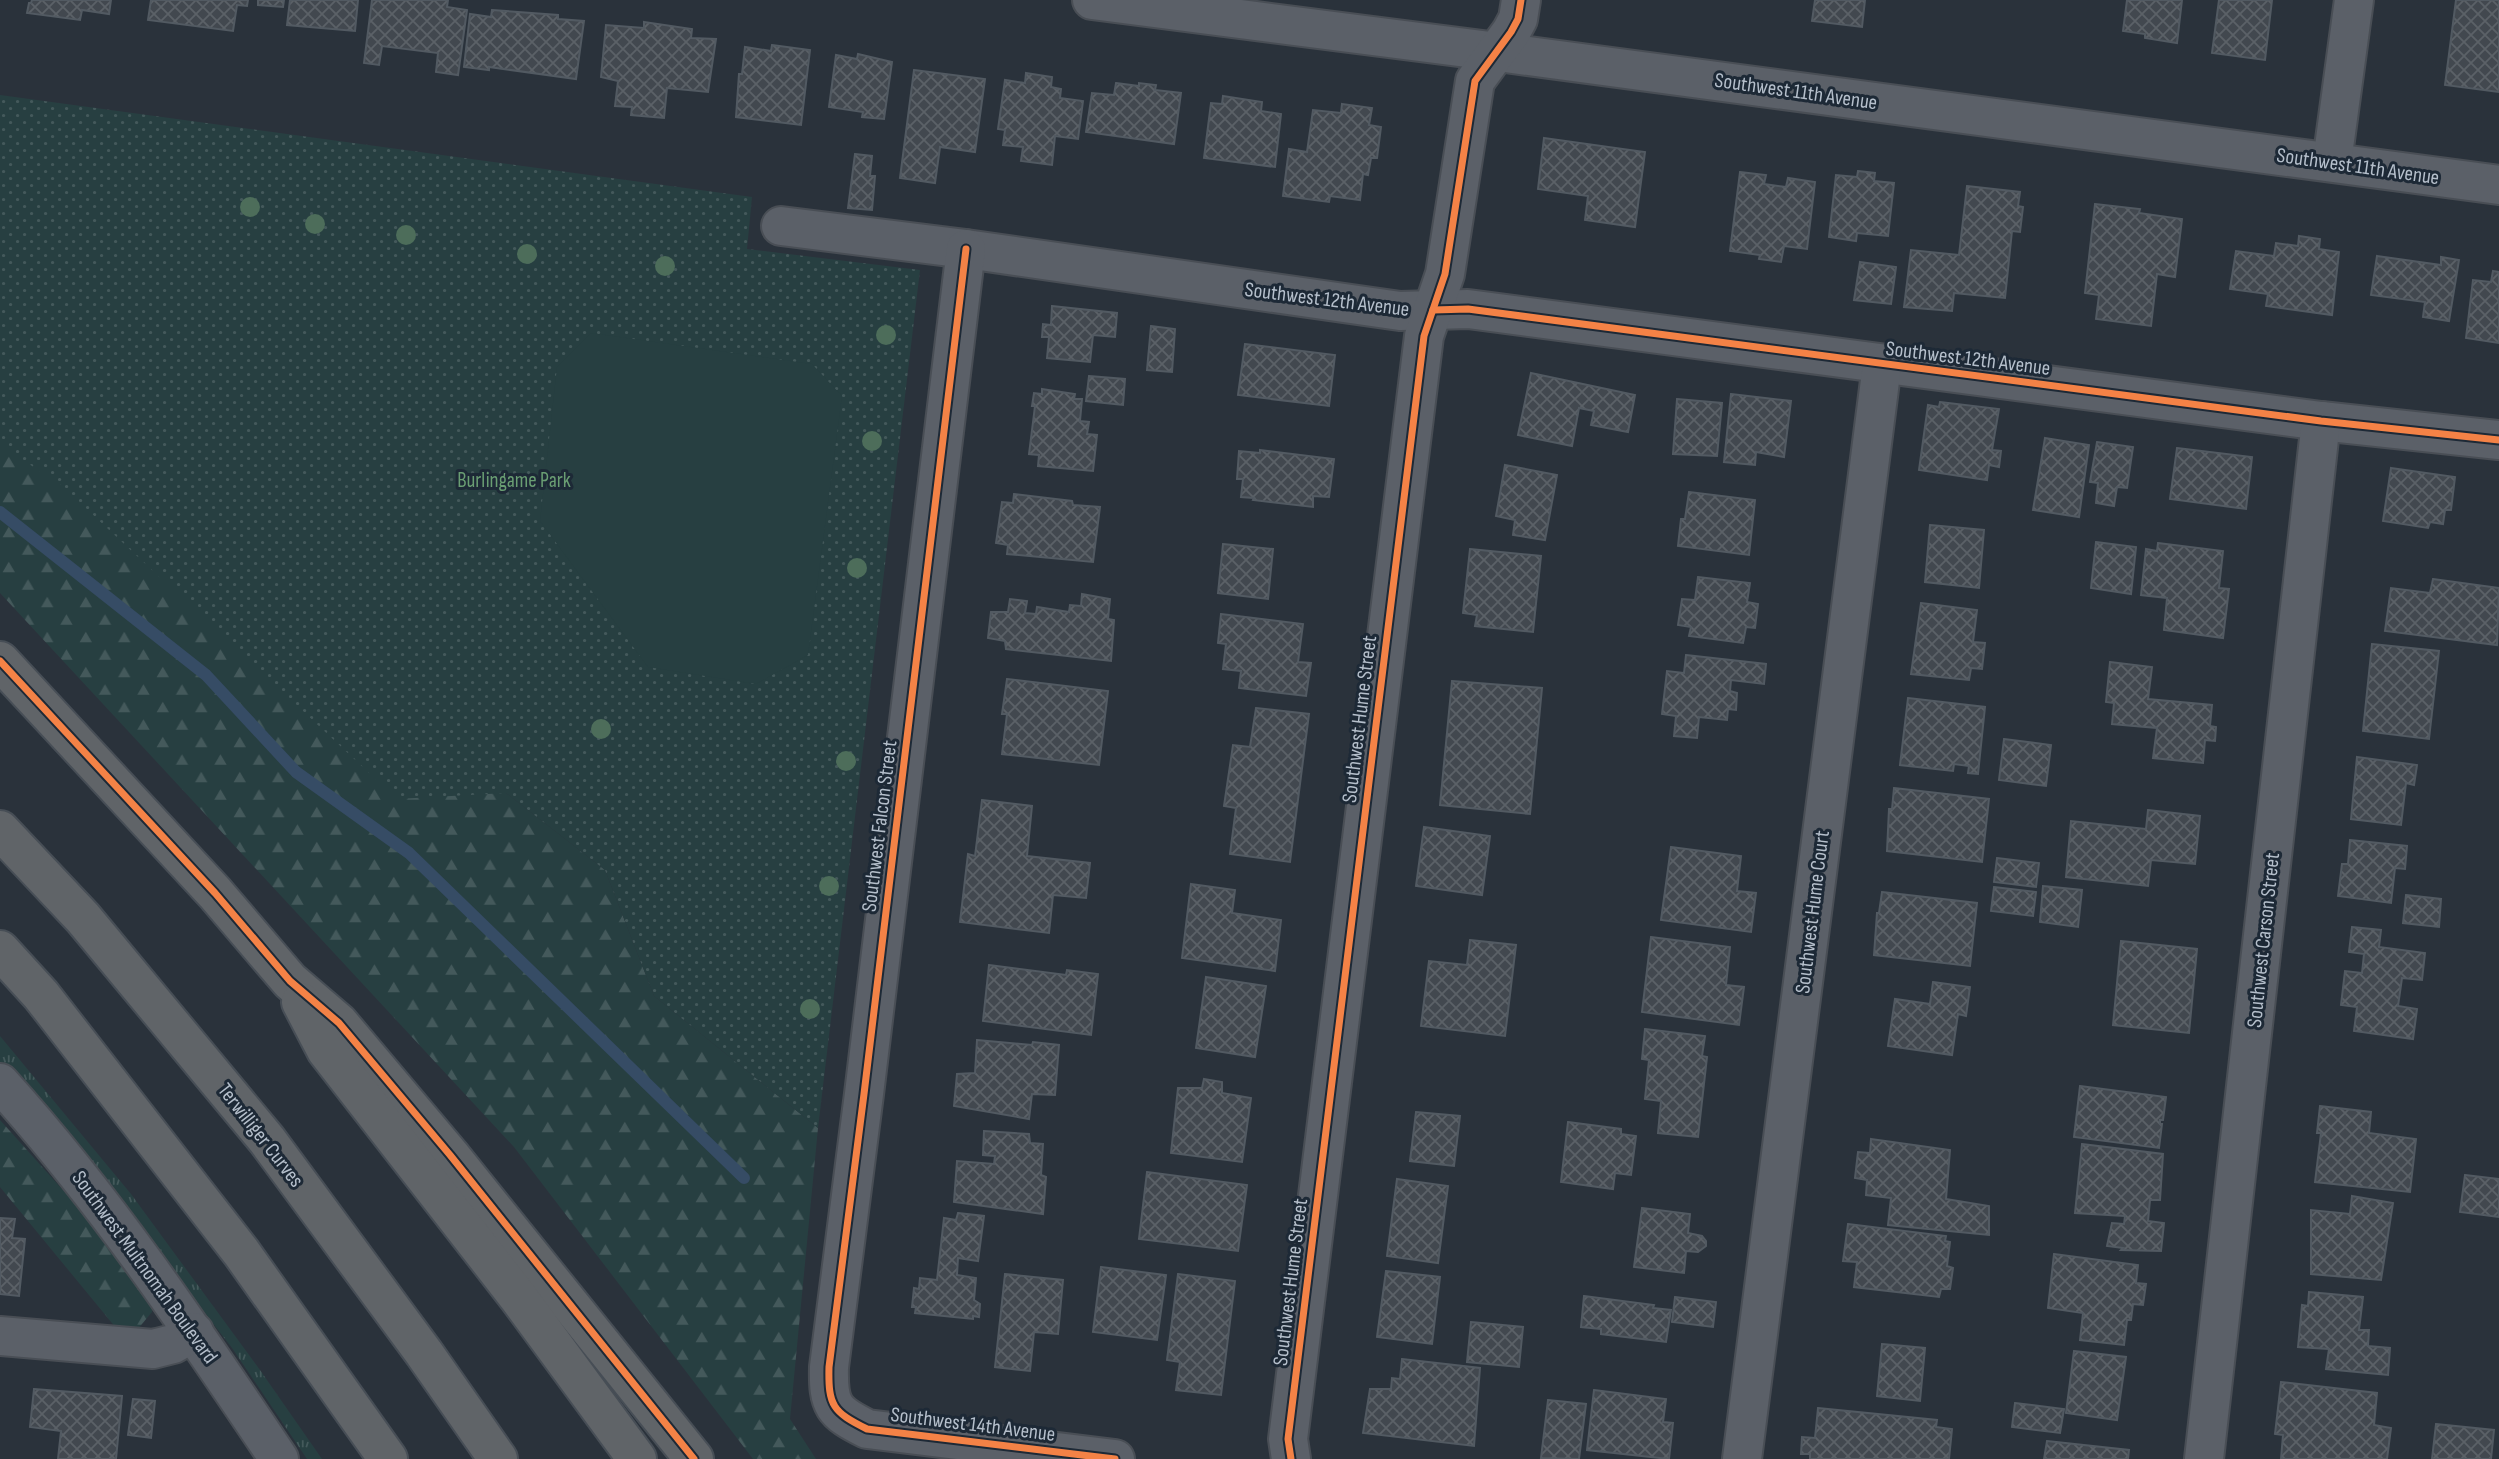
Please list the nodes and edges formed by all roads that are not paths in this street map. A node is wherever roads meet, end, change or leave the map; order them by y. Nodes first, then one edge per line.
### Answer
1 (1092, 0) edge
2 (1521, 0) edge
3 (2354, 0) edge
4 (1498, 51) junction
5 (2332, 162) junction
6 (2499, 185) edge
7 (781, 226) dead end
8 (966, 249) junction
9 (1433, 310) junction
10 (1882, 365) junction
11 (2321, 421) junction
12 (2499, 440) edge
13 (0, 661) edge
14 (0, 830) edge
15 (0, 950) edge
16 (290, 981) junction
17 (0, 1083) edge
18 (194, 1332) junction
19 (0, 1336) edge
20 (834, 1407) joint
21 (279, 1459) edge
22 (388, 1459) edge
23 (498, 1459) edge
24 (638, 1459) edge
25 (694, 1459) edge
26 (1115, 1459) edge
27 (1291, 1459) edge
28 (1742, 1459) edge
29 (2204, 1459) edge

1 - 4 street, Southwest 11th Avenue
2 - 4 street, Southwest Hume Street
3 - 5 street
4 - 5 street, Southwest 11th Avenue
4 - 9 street, Southwest Hume Street
5 - 6 street, Southwest 11th Avenue
7 - 8 street, Southwest 12th Avenue
8 - 9 street, Southwest 12th Avenue
8 - 20 street, Southwest Falcon Street
9 - 10 street, Southwest 12th Avenue
9 - 27 street, Southwest Hume Street
10 - 11 street, Southwest 12th Avenue
10 - 28 street, Southwest Hume Court
11 - 12 street, Southwest 12th Avenue
11 - 29 street, Southwest Carson Street
13 - 16 highway
14 - 23 highway, Terwilliger Curves
15 - 22 highway
16 - 24 highway
16 - 25 highway
17 - 18 street, Southwest Multnomah Boulevard
18 - 19 street
18 - 21 street, Southwest Multnomah Boulevard
20 - 26 street, Southwest 14th Avenue

